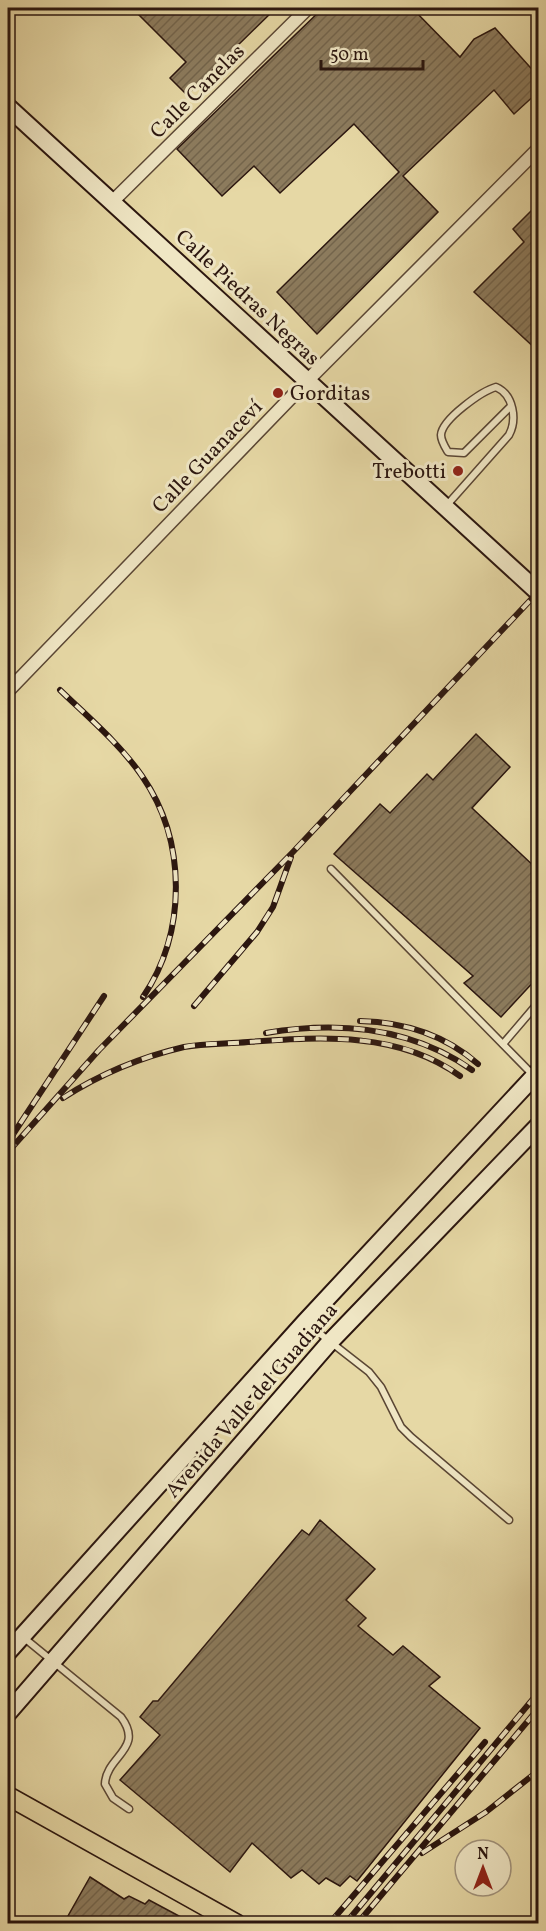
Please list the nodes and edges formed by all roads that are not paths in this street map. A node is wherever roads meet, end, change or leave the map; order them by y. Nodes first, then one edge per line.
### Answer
1 (308, 8) edge
2 (8, 107) edge
3 (538, 149) edge
4 (112, 202) junction
5 (306, 382) junction
6 (511, 406) junction
7 (446, 506) junction
8 (538, 592) edge
9 (8, 691) edge
10 (331, 869) dead end
11 (538, 1003) edge
12 (502, 1044) junction
13 (537, 1076) edge
14 (538, 1126) edge
15 (305, 1322) junction
16 (329, 1343) junction
17 (509, 1520) dead end
18 (22, 1636) junction
19 (8, 1652) edge
20 (51, 1662) junction
21 (8, 1713) edge
22 (8, 1796) edge
23 (129, 1809) dead end
24 (237, 1923) edge

1 - 4 street, Calle Canelas
2 - 4 main road, Calle Piedras Negras
3 - 5 street, Calle Guanaceví
4 - 5 main road, Calle Piedras Negras
5 - 7 main road, Calle Piedras Negras
5 - 9 street, Calle Guanaceví
6 - 6 lane
6 - 7 lane
7 - 8 main road, Calle Piedras Negras
10 - 12 lane
11 - 12 lane
12 - 13 lane
13 - 15 main road, Avenida Valle del Guadiana
14 - 16 main road, Avenida Valle del Guadiana
15 - 16 lane
15 - 18 main road, Avenida Valle del Guadiana
16 - 17 lane
16 - 20 main road, Avenida Valle del Guadiana
18 - 19 main road, Avenida Valle del Guadiana
18 - 20 lane
20 - 21 main road, Avenida Valle del Guadiana
20 - 23 lane
22 - 24 main road

